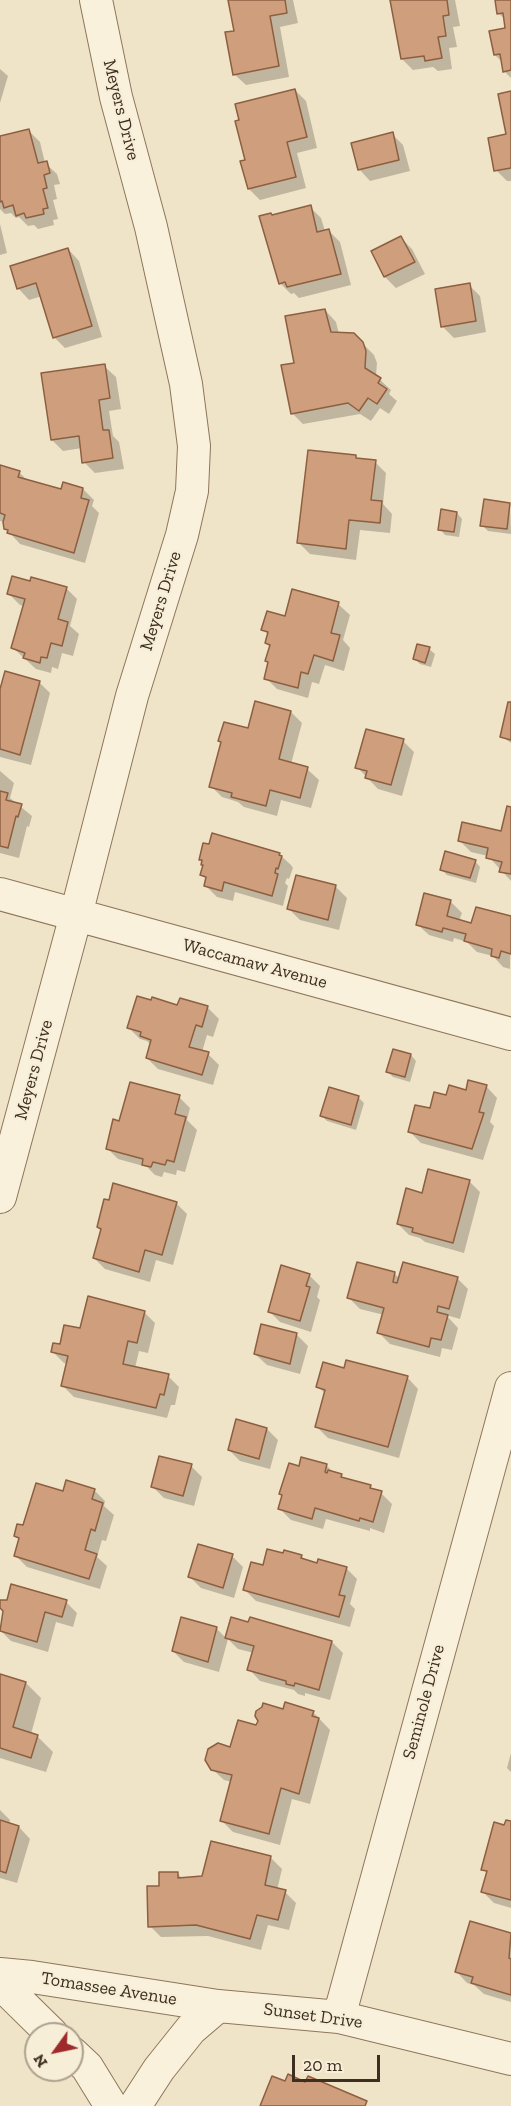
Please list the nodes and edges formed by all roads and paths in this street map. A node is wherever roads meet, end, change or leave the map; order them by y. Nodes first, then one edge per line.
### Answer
1 (96, 0) edge
2 (0, 894) edge
3 (76, 915) junction
4 (511, 1034) edge
5 (0, 1197) edge
6 (511, 1388) edge
7 (0, 1974) edge
8 (0, 1983) edge
9 (218, 2006) junction
10 (339, 2017) junction
11 (40, 2022) edge
12 (511, 2059) edge
13 (84, 2064) edge
14 (111, 2106) edge
15 (135, 2106) edge

1 - 3 street, Meyers Drive
2 - 3 street, Waccamaw Avenue
3 - 4 street, Waccamaw Avenue
3 - 5 street, Meyers Drive
6 - 10 street, Seminole Drive
7 - 9 street, Tomassee Avenue
8 - 11 street, Tomassee Avenue
9 - 10 street, Sunset Drive
9 - 15 street
10 - 12 street, Sunset Drive
13 - 14 street

